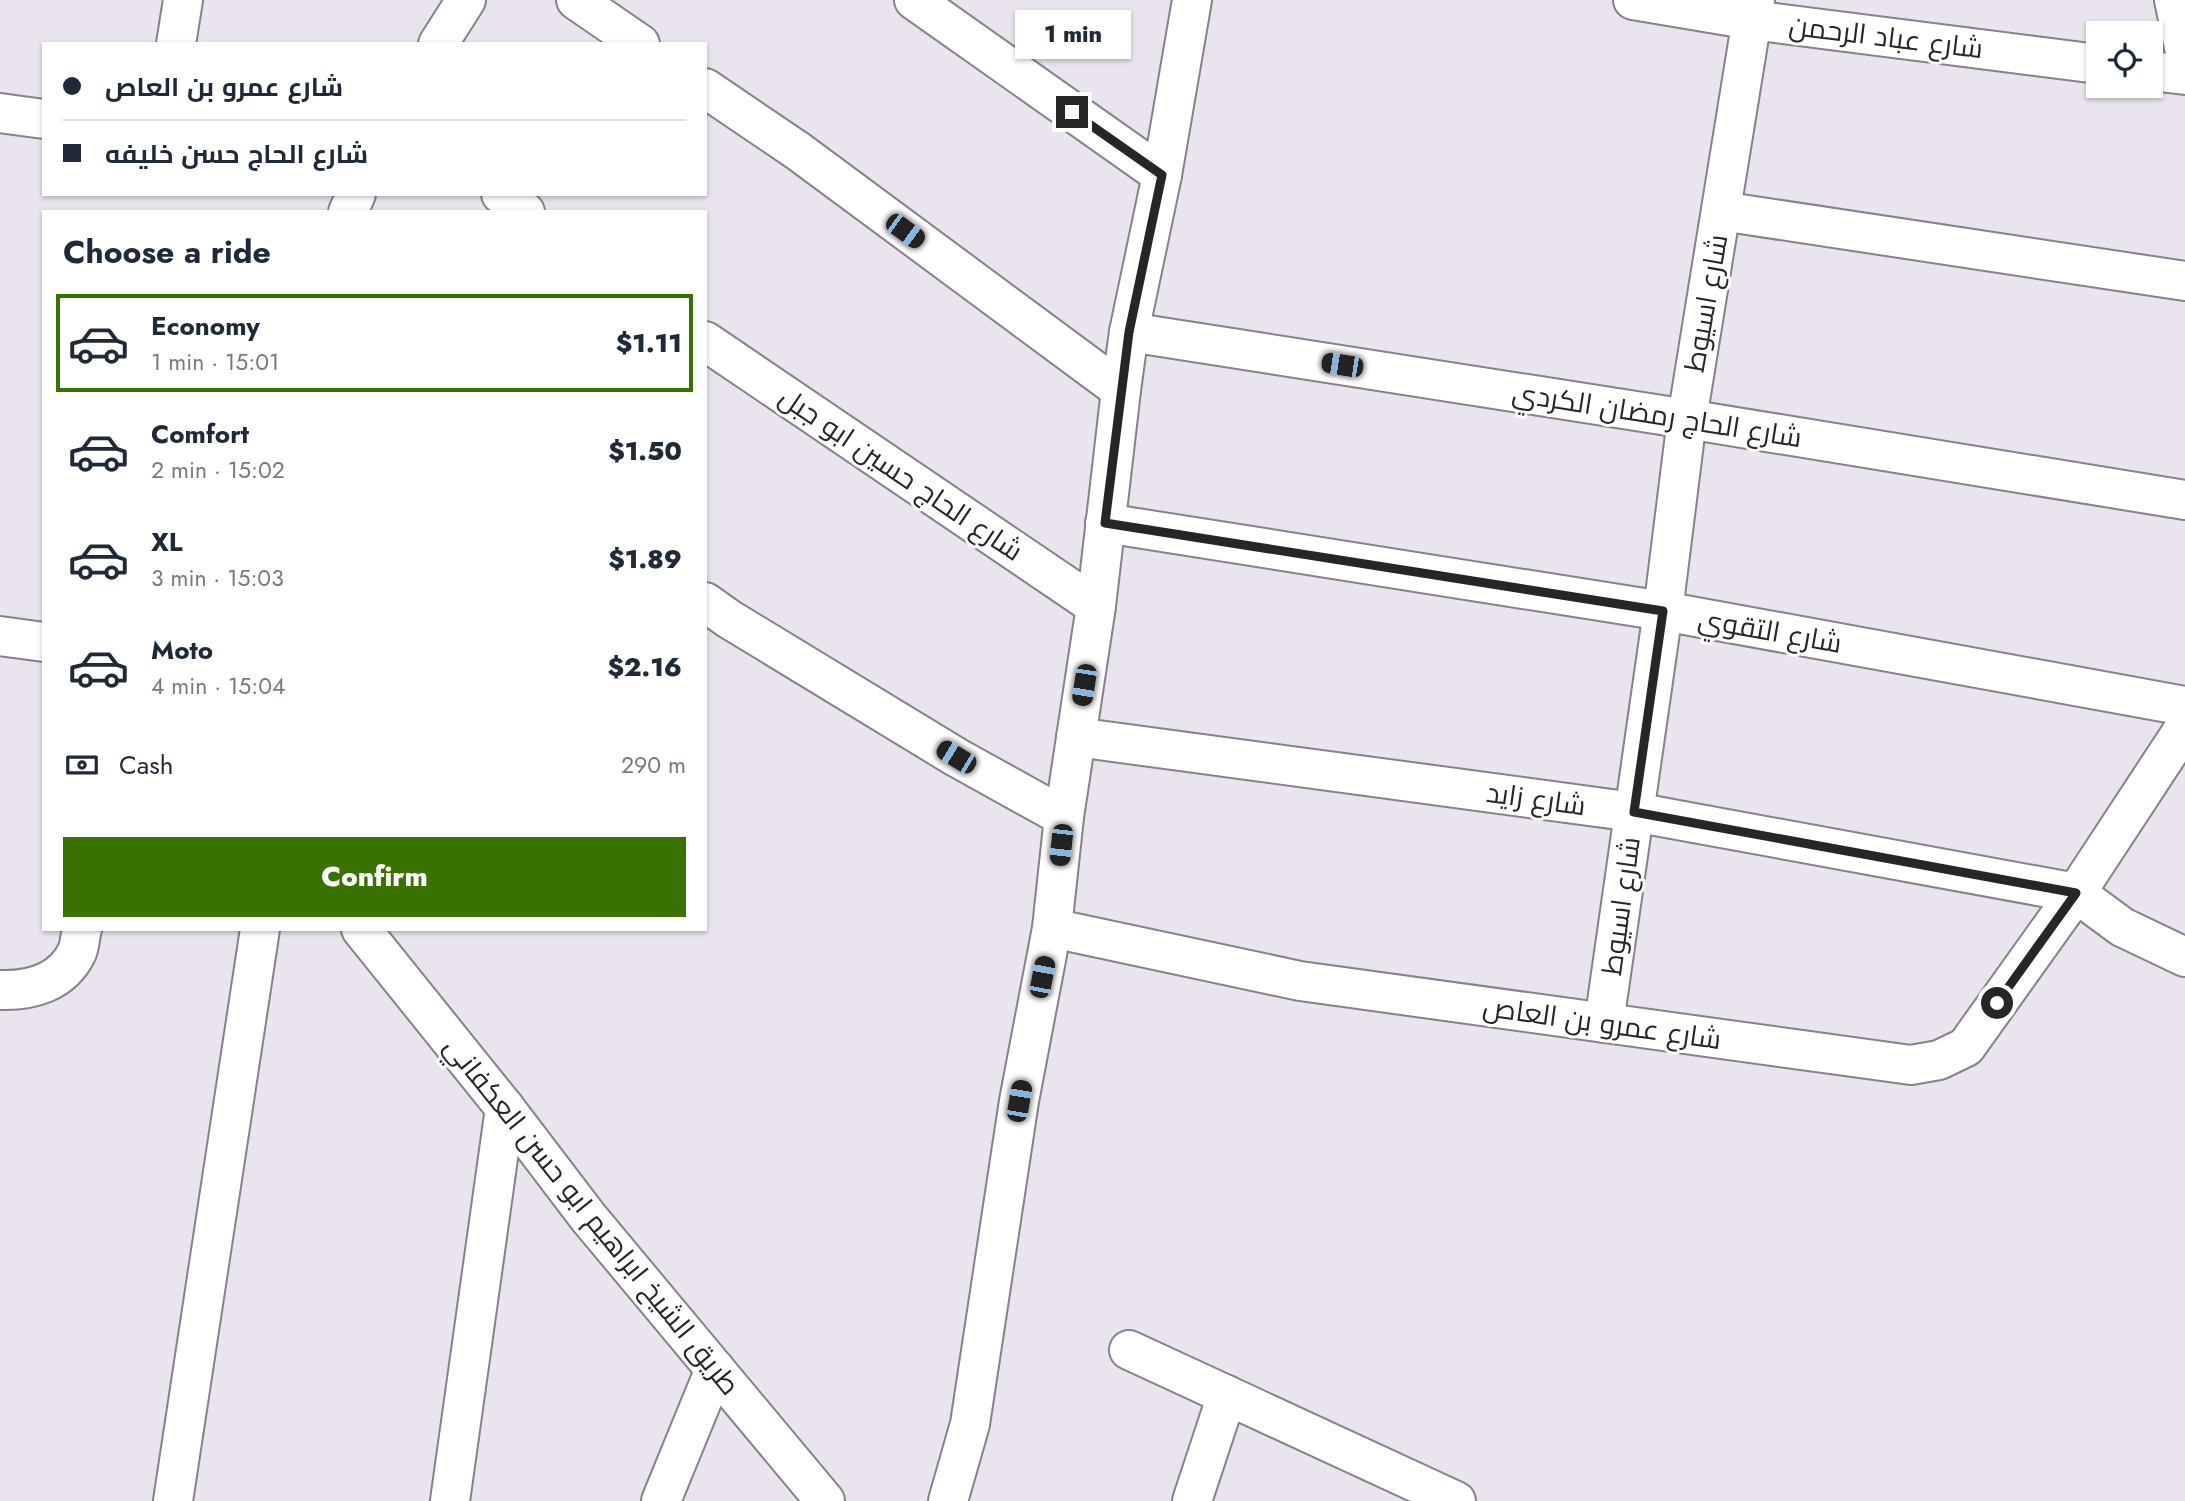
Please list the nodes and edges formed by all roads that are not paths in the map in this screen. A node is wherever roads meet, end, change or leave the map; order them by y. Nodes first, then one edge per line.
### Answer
1 (183, 0) edge
2 (466, 0) edge
3 (576, 0) edge
4 (914, 0) edge
5 (1192, 0) edge
6 (1633, 0) edge
7 (2174, 0) edge
8 (1753, 10) edge
9 (176, 42) edge
10 (440, 42) edge
11 (637, 42) edge
12 (2185, 52) edge
13 (2086, 62) edge
14 (2163, 72) edge
15 (2185, 75) edge
16 (707, 89) edge
17 (0, 113) edge
18 (42, 119) edge
19 (1162, 175) junction
20 (503, 196) edge
21 (522, 210) edge
22 (1721, 211) junction
23 (2185, 281) edge
24 (1129, 332) junction
25 (707, 342) edge
26 (1121, 390) junction
27 (1687, 419) junction
28 (2185, 500) edge
29 (1105, 523) junction
30 (707, 604) edge
31 (1096, 606) junction
32 (1663, 611) junction
33 (0, 636) edge
34 (42, 642) edge
35 (2185, 706) edge
36 (2185, 727) edge
37 (1076, 737) junction
38 (1634, 812) junction
39 (1065, 817) junction
40 (2076, 893) junction
41 (1052, 928) junction
42 (82, 931) edge
43 (260, 931) edge
44 (363, 931) edge
45 (2185, 957) edge
46 (0, 990) edge
47 (1604, 1023) junction
48 (505, 1108) junction
49 (1129, 1350) dead end
50 (715, 1369) junction
51 (1227, 1395) junction
52 (173, 1501) edge
53 (450, 1501) edge
54 (661, 1501) edge
55 (825, 1501) edge
56 (947, 1501) edge
57 (1192, 1501) edge
58 (1456, 1501) edge

1 - 9 street
2 - 10 street
3 - 11 street
4 - 19 street
5 - 19 street
6 - 8 street, شارع عباد الرحمن
7 - 12 street
8 - 13 street, شارع عباد الرحمن
8 - 22 street, شارع اسيوط
14 - 15 street
16 - 26 street
17 - 18 street
19 - 24 street
20 - 21 street
22 - 23 street
22 - 27 street, شارع اسيوط
24 - 26 street
24 - 27 street, شارع الحاج رمضان الكردي
25 - 31 street, شارع الحاج حسين ابو جبل
26 - 29 street
27 - 28 street, شارع الحاج رمضان الكردي
27 - 32 street, شارع اسيوط
29 - 31 street
29 - 32 street, شارع التقوي
30 - 39 street
31 - 37 street
32 - 35 street, شارع التقوي
32 - 38 street, شارع اسيوط
33 - 34 street
36 - 40 street, شارع عمرو بن العاص
37 - 38 street, شارع زايد
37 - 39 street
38 - 40 street, شارع زايد
38 - 47 street, شارع اسيوط
39 - 41 street
40 - 45 street
40 - 47 street, شارع عمرو بن العاص
41 - 47 street, شارع عمرو بن العاص
41 - 56 street
42 - 46 street
43 - 52 street
44 - 48 street, طريق الشيخ ابراهيم ابو حسن العكفاني
48 - 50 street, طريق الشيخ ابراهيم ابو حسن العكفاني
48 - 53 street
49 - 51 street
50 - 54 street
50 - 55 street, طريق الشيخ ابراهيم ابو حسن العكفاني
51 - 57 street
51 - 58 street

